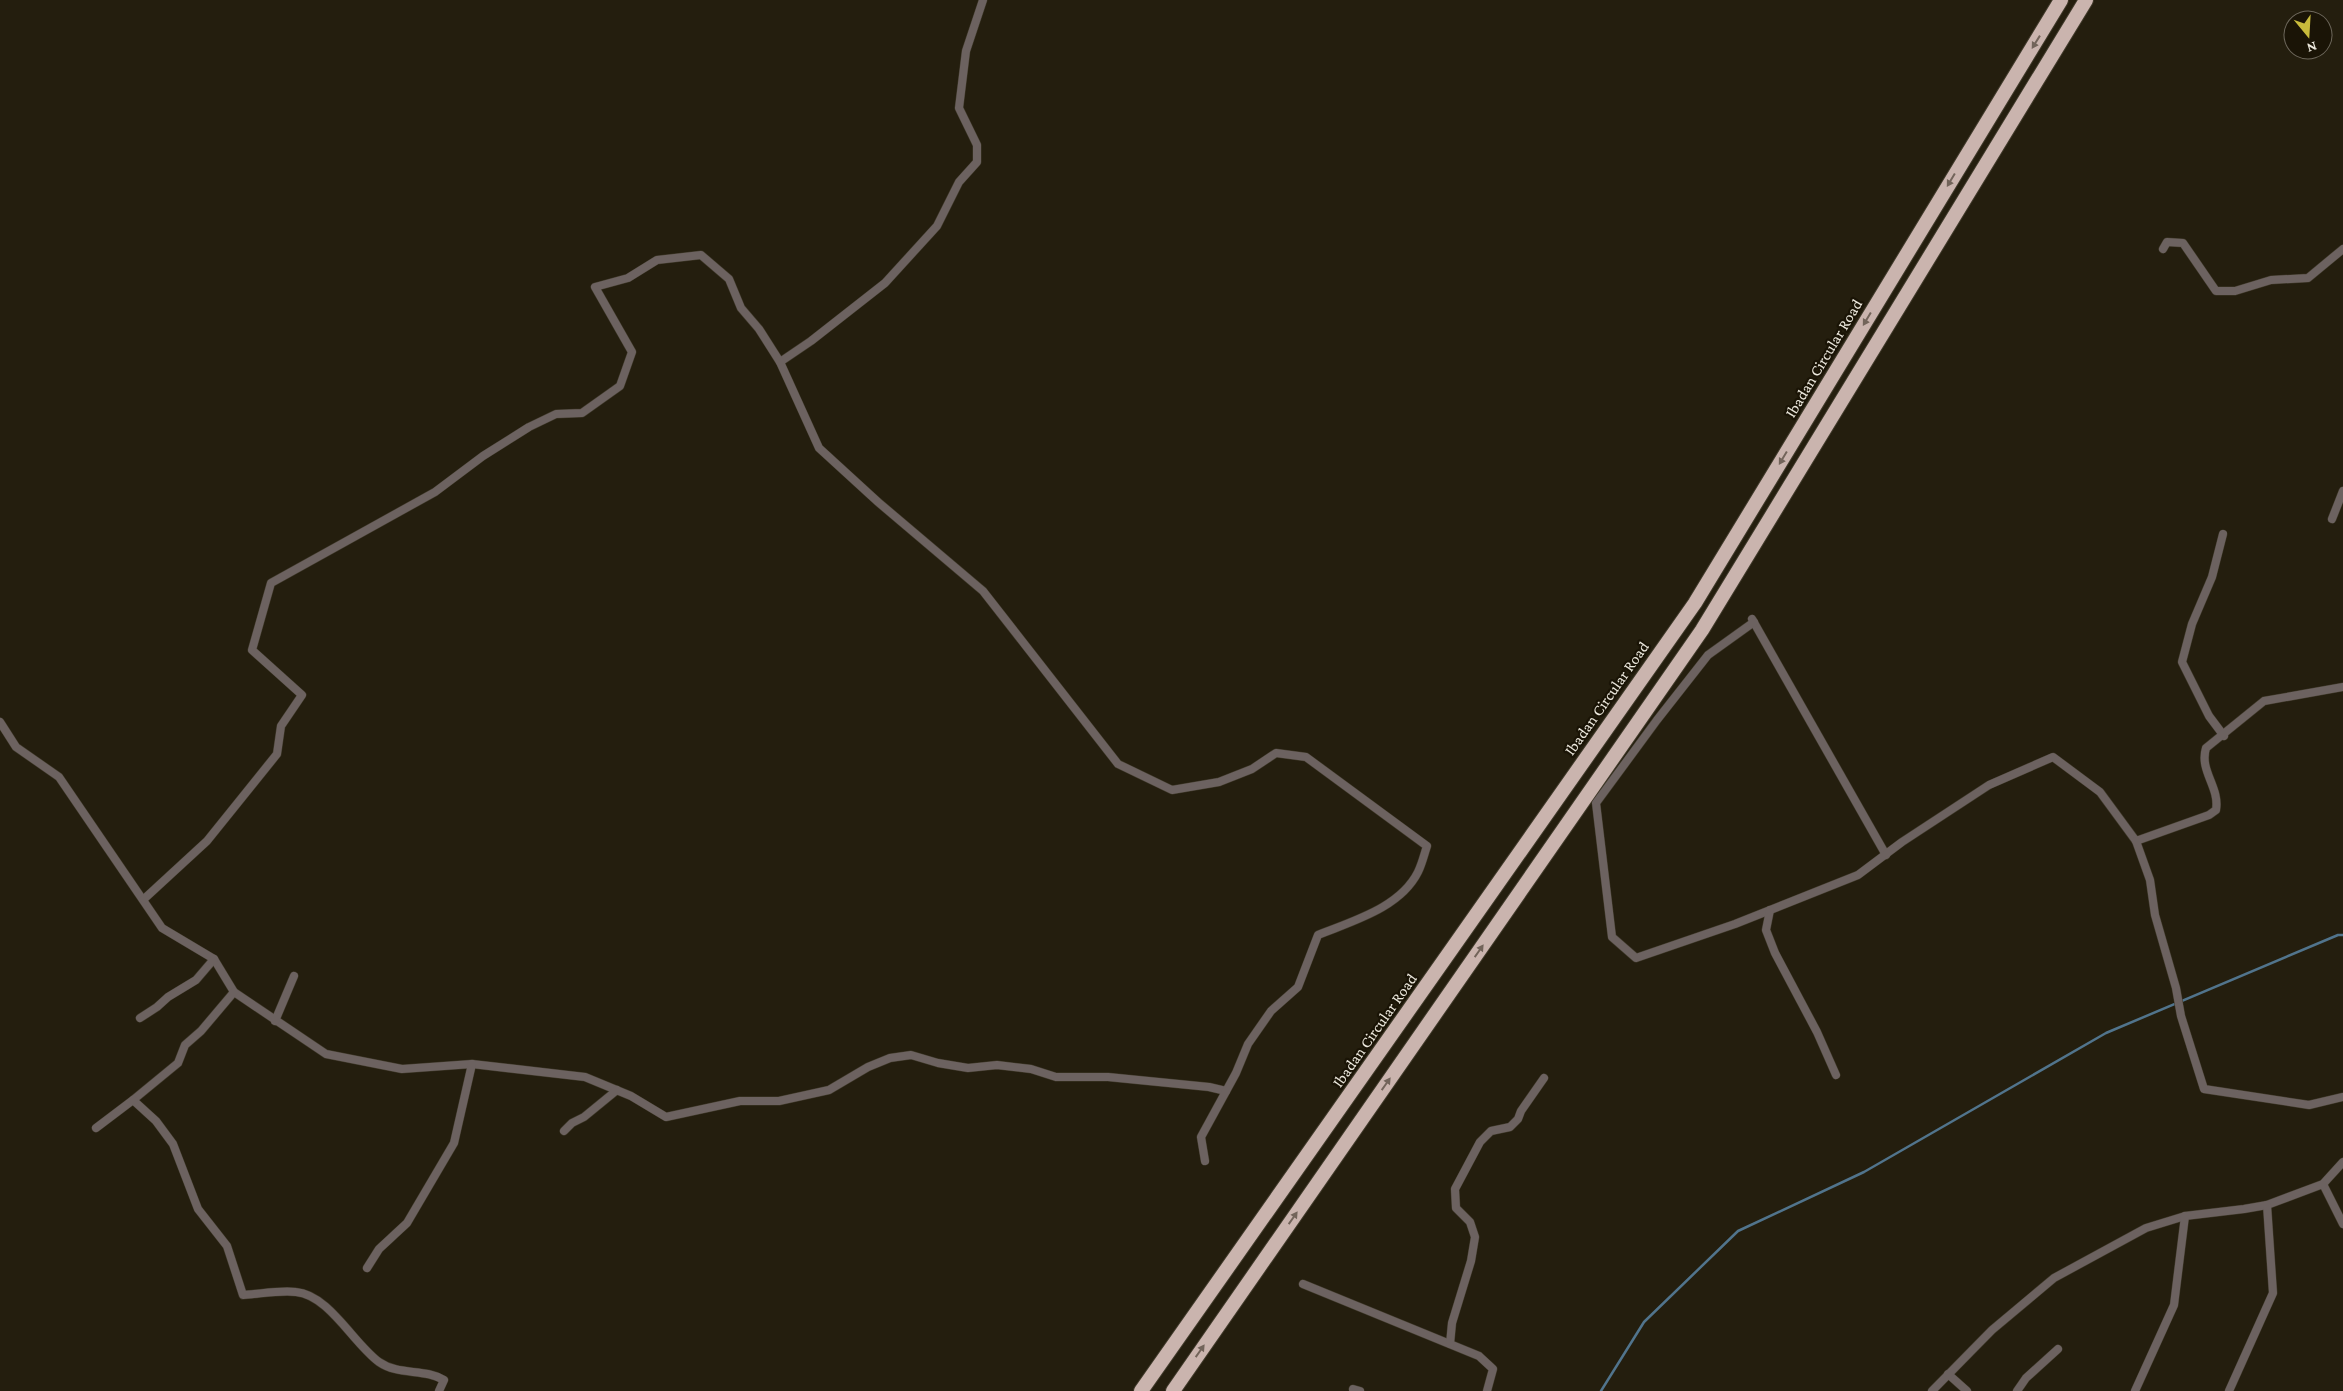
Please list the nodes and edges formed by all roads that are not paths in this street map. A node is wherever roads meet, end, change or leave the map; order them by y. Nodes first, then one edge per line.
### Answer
1 (983, 0) edge
2 (2061, 0) edge
3 (2086, 0) edge
4 (2163, 249) dead end
5 (2343, 249) edge
6 (780, 362) junction
7 (2343, 491) edge
8 (2332, 520) dead end
9 (2223, 534) dead end
10 (2343, 687) edge
11 (0, 722) edge
12 (2224, 736) junction
13 (2136, 841) junction
14 (1886, 855) junction
15 (144, 899) junction
16 (1770, 910) junction
17 (214, 959) junction
18 (294, 976) dead end
19 (234, 992) junction
20 (140, 1018) dead end
21 (275, 1021) junction
22 (472, 1064) junction
23 (1836, 1075) dead end
24 (1544, 1078) dead end
25 (617, 1090) junction
26 (1226, 1091) junction
27 (2343, 1097) edge
28 (133, 1100) junction
29 (96, 1128) dead end
30 (564, 1131) dead end
31 (1205, 1162) dead end
32 (2343, 1162) edge
33 (2323, 1184) junction
34 (2267, 1205) junction
35 (2184, 1216) junction
36 (2343, 1224) edge
37 (367, 1268) dead end
38 (1304, 1284) dead end
39 (1450, 1344) junction
40 (2058, 1349) dead end
41 (1948, 1374) junction
42 (2136, 1389) edge
43 (439, 1391) edge
44 (1141, 1391) edge
45 (1173, 1391) edge
46 (1487, 1391) edge
47 (1932, 1391) edge
48 (1968, 1391) edge
49 (2017, 1391) edge
50 (2145, 1391) edge
51 (2229, 1391) edge

1 - 6 street
2 -> 44 highway, Ibadan Circular Road
45 -> 3 highway
4 - 5 street
6 - 15 street
6 - 26 street
7 - 8 street
9 - 12 street
10 - 12 street
11 - 15 street
12 - 13 street
13 - 14 street
13 - 27 street
14 - 16 street
14 - 16 street
15 - 17 street
16 - 23 street
17 - 19 street
17 - 20 street
18 - 21 street
19 - 21 street
19 - 28 street
21 - 22 street
22 - 25 street
22 - 37 street
24 - 39 street
25 - 26 street
25 - 30 street
26 - 31 street
28 - 29 street
28 - 43 street
32 - 33 street
33 - 34 street
33 - 36 street
34 - 35 street
34 - 51 street
35 - 41 street
35 - 42 street
38 - 39 street
39 - 46 street
40 - 49 street
41 - 47 street
41 - 48 street
42 - 50 street

